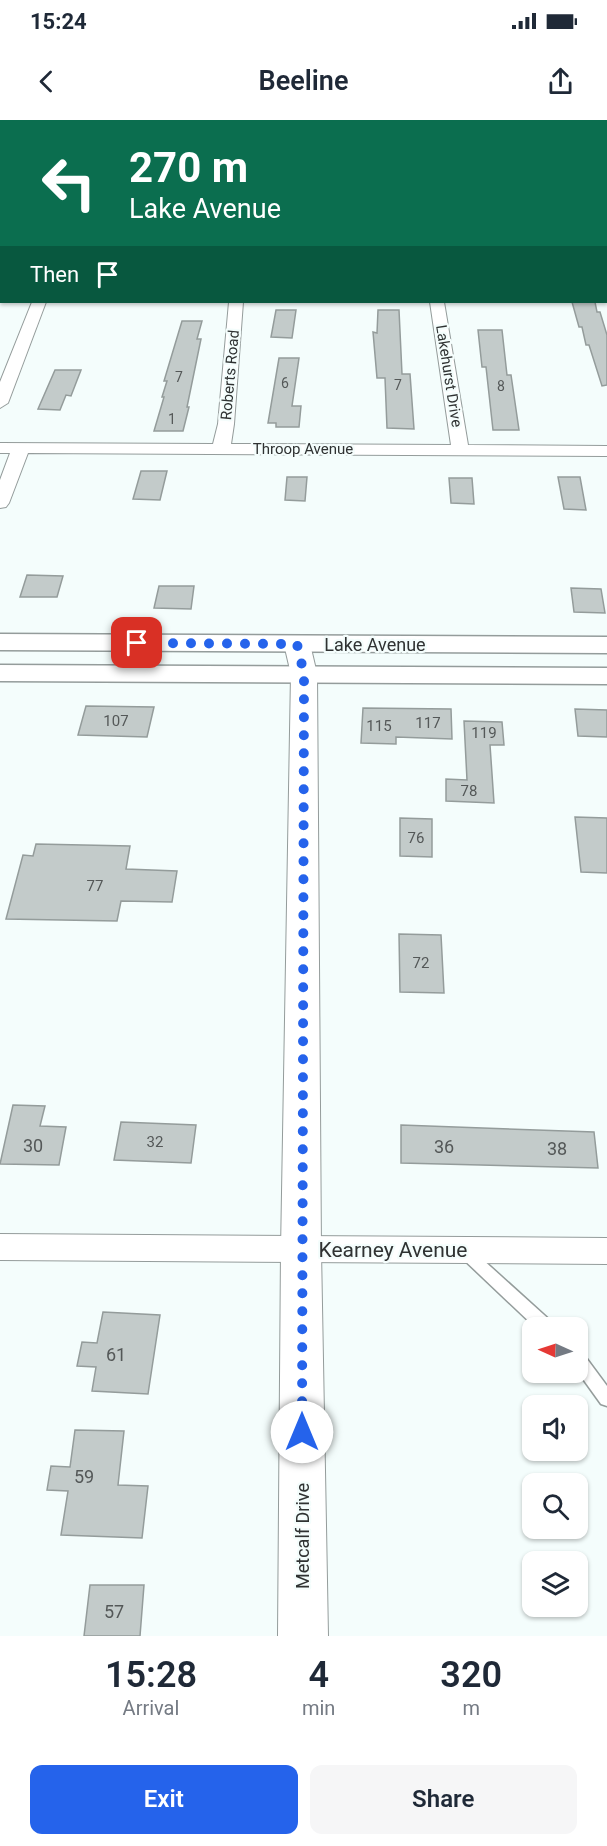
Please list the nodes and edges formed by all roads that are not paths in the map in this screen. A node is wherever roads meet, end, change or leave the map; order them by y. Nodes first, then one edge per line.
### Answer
1 (27, 120) edge
2 (176, 120) edge
3 (283, 120) edge
4 (39, 303) edge
5 (236, 303) edge
6 (437, 303) edge
7 (0, 403) edge
8 (0, 448) edge
9 (21, 448) junction
10 (221, 449) junction
11 (460, 451) junction
12 (607, 451) edge
13 (0, 503) edge
14 (0, 642) edge
15 (607, 645) edge
16 (300, 659) junction
17 (0, 673) edge
18 (607, 675) edge
19 (0, 1247) edge
20 (301, 1250) junction
21 (463, 1250) junction
22 (607, 1251) edge
23 (535, 1317) edge
24 (588, 1373) edge
25 (607, 1398) edge
26 (303, 1636) edge

1 - 2 main road
2 - 3 main road
4 - 7 street
5 - 10 street, Roberts Road
6 - 11 street, Lakehurst Drive
8 - 9 street, Throop Avenue
9 - 10 street, Throop Avenue
9 - 13 street
10 - 11 street, Throop Avenue
11 - 12 street, Throop Avenue
14 - 16 main road, Lake Avenue
15 - 16 main road, Lake Avenue
16 - 17 main road, Lake Avenue
16 - 18 main road, Lake Avenue
16 - 20 street, Metcalf Drive
19 - 20 street, Kearney Avenue
20 - 21 street, Kearney Avenue
20 - 26 street, Metcalf Drive
21 - 22 street, Kearney Avenue
21 - 23 lane
24 - 25 lane

